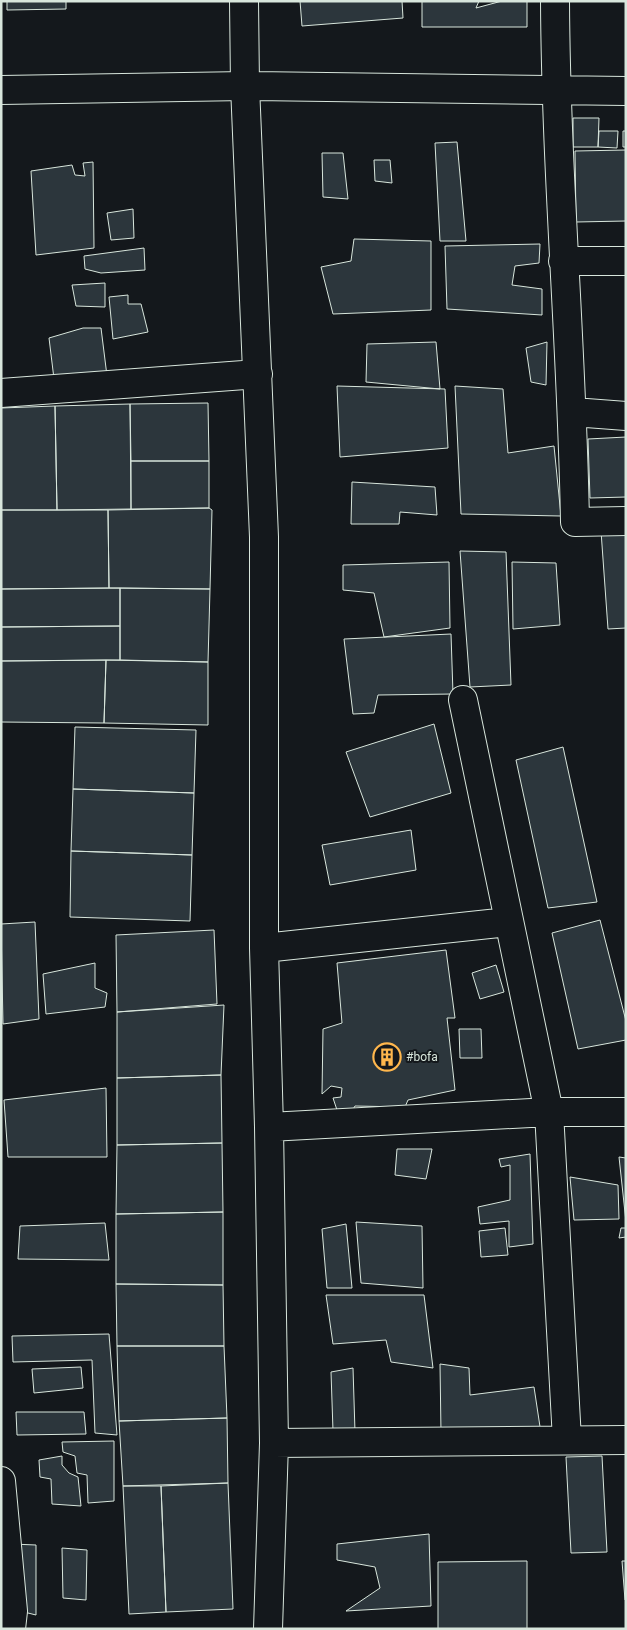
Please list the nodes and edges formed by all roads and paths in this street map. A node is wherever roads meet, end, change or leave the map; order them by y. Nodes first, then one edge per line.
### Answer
1 (244, 1) edge
2 (555, 1) edge
3 (245, 86) junction
4 (1, 90) edge
5 (626, 91) edge
6 (556, 92) junction
7 (563, 261) junction
8 (626, 261) edge
9 (258, 374) junction
10 (1, 393) edge
11 (573, 412) junction
12 (626, 416) edge
13 (626, 521) edge
14 (462, 700) dead end
15 (508, 922) junction
16 (264, 948) junction
17 (549, 1112) junction
18 (626, 1112) edge
19 (269, 1127) junction
20 (567, 1440) junction
21 (626, 1440) edge
22 (274, 1443) junction
23 (1, 1481) edge
24 (12, 1629) edge
25 (268, 1629) edge

1 - 3 street
2 - 6 street
3 - 4 street
3 - 6 street
3 - 9 street
5 - 6 street
6 - 7 street
7 - 8 street
7 - 11 street
9 - 10 street
9 - 16 street
11 - 12 street
11 - 13 street
14 - 15 street
15 - 16 street
15 - 17 street
16 - 19 street
17 - 18 street
17 - 19 street
17 - 20 street
19 - 22 street
20 - 21 street
20 - 22 street
22 - 25 street
23 - 24 street

